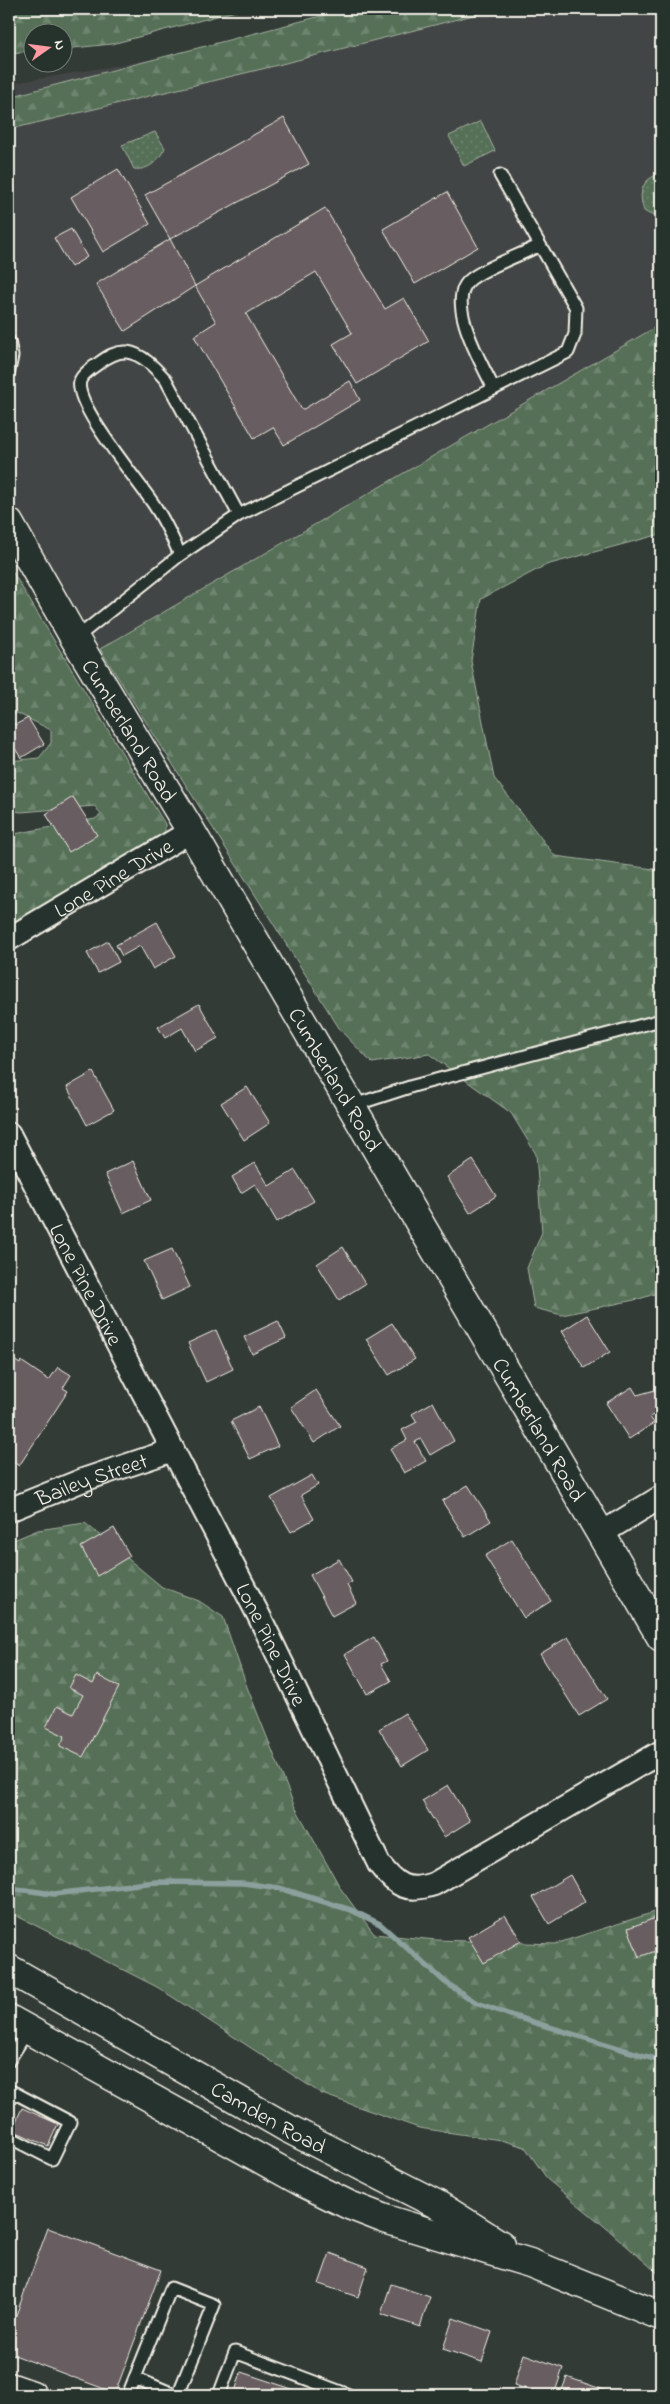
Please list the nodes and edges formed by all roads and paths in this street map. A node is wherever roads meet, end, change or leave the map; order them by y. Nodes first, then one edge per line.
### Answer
1 (500, 175) dead end
2 (540, 246) junction
3 (9, 341) edge
4 (9, 371) edge
5 (494, 389) junction
6 (239, 515) junction
7 (9, 523) edge
8 (180, 555) junction
9 (75, 639) junction
10 (191, 831) junction
11 (9, 939) edge
12 (661, 1020) edge
13 (351, 1106) junction
14 (9, 1134) edge
15 (173, 1450) junction
16 (661, 1497) edge
17 (9, 1510) edge
18 (602, 1533) junction
19 (661, 1637) edge
20 (661, 1752) edge
21 (9, 1970) edge
22 (19, 2025) edge
23 (9, 2060) edge
24 (9, 2090) edge
25 (9, 2137) edge
26 (530, 2263) junction
27 (661, 2316) edge
28 (135, 2378) junction
29 (9, 2388) edge
30 (32, 2395) edge
31 (128, 2395) edge
32 (177, 2395) edge
33 (219, 2395) edge
34 (349, 2395) edge

1 - 2 lane
2 - 5 lane
2 - 5 lane
3 - 4 lane
5 - 6 lane
6 - 8 lane
6 - 8 lane
7 - 9 main road, Cumberland Road
8 - 9 lane
9 - 10 main road, Cumberland Road
10 - 11 street, Lone Pine Drive
10 - 13 main road, Cumberland Road
12 - 13 lane
13 - 18 main road, Cumberland Road
14 - 15 street, Lone Pine Drive
15 - 17 street, Bailey Street
15 - 20 street, Lone Pine Drive
16 - 18 street
18 - 19 main road, Cumberland Road
21 - 26 main road, Camden Road
22 - 23 lane
22 - 26 main road, Camden Road
24 - 25 lane
26 - 27 main road, Camden Road
28 - 31 lane
28 - 32 lane
28 - 32 lane
29 - 30 main road
33 - 34 lane

